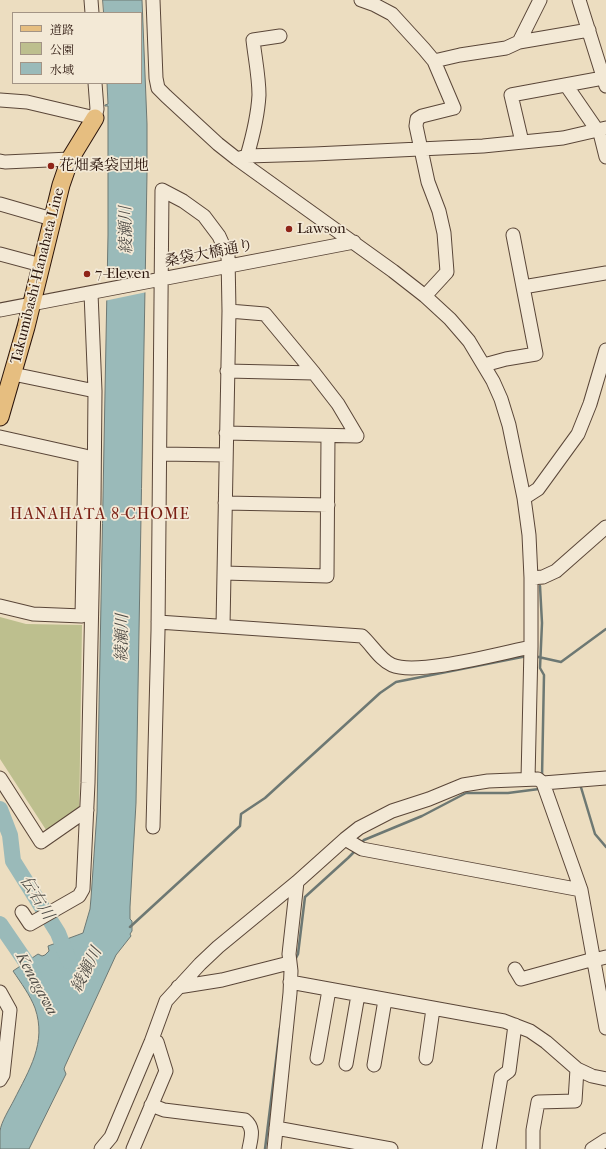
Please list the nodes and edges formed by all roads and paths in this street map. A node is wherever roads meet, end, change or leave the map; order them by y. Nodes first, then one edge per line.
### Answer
1 (91, 0) edge
2 (153, 0) edge
3 (362, 0) edge
4 (540, 0) edge
5 (579, 0) edge
6 (92, 12) edge
7 (588, 30) junction
8 (280, 36) dead end
9 (519, 42) junction
10 (434, 61) junction
11 (605, 82) edge
12 (96, 84) edge
13 (566, 85) junction
14 (0, 100) edge
15 (95, 118) junction
16 (601, 129) edge
17 (522, 142) junction
18 (420, 149) junction
19 (242, 157) junction
20 (606, 157) edge
21 (70, 159) junction
22 (0, 161) edge
23 (0, 204) edge
24 (52, 219) junction
25 (513, 235) dead end
26 (354, 242) junction
27 (0, 254) edge
28 (41, 265) junction
29 (228, 267) junction
30 (606, 273) edge
31 (158, 280) junction
32 (523, 287) junction
33 (94, 292) junction
34 (425, 296) junction
35 (31, 304) junction
36 (0, 310) edge
37 (229, 311) junction
38 (606, 350) edge
39 (484, 365) junction
40 (227, 372) junction
41 (314, 373) junction
42 (13, 374) junction
43 (95, 391) junction
44 (3, 394) edge
45 (0, 417) edge
46 (226, 433) junction
47 (328, 436) junction
48 (0, 437) edge
49 (160, 454) junction
50 (226, 455) junction
51 (524, 498) junction
52 (225, 503) junction
53 (328, 505) junction
54 (606, 528) edge
55 (224, 573) junction
56 (531, 578) junction
57 (0, 606) edge
58 (158, 622) junction
59 (223, 626) junction
60 (531, 647) junction
61 (0, 778) edge
62 (606, 778) edge
63 (528, 779) junction
64 (543, 783) junction
65 (87, 810) junction
66 (153, 827) dead end
67 (345, 839) junction
68 (297, 882) junction
69 (580, 890) junction
70 (22, 912) dead end
71 (598, 959) edge
72 (289, 963) junction
73 (515, 969) dead end
74 (290, 982) junction
75 (178, 988) junction
76 (329, 990) junction
77 (0, 992) edge
78 (358, 995) junction
79 (385, 1000) junction
80 (433, 1009) junction
81 (516, 1025) junction
82 (606, 1028) edge
83 (152, 1040) junction
84 (317, 1058) dead end
85 (426, 1058) dead end
86 (346, 1064) dead end
87 (374, 1065) dead end
88 (577, 1069) junction
89 (606, 1079) edge
90 (0, 1080) edge
91 (151, 1105) junction
92 (276, 1128) junction
93 (606, 1140) edge
94 (101, 1149) edge
95 (133, 1149) edge
96 (249, 1149) edge
97 (274, 1149) edge
98 (391, 1149) edge
99 (489, 1149) edge
100 (533, 1149) edge
101 (592, 1149) edge

1 - 6 street
2 - 19 street
3 - 10 street
4 - 9 street
5 - 7 street
7 - 9 street
7 - 11 street
8 - 19 street
9 - 10 street
10 - 18 street
11 - 13 street
12 - 15 street
13 - 16 street
13 - 17 street
14 - 15 street
15 - 21 main road, Takumibashi-Hanahata Line
16 - 17 street
16 - 20 street
17 - 18 street
18 - 19 street
18 - 34 street
19 - 26 street
21 - 22 street
21 - 24 main road, Takumibashi-Hanahata Line
23 - 24 street
24 - 28 main road, Takumibashi-Hanahata Line
25 - 32 street
26 - 29 street, 桑袋大橋通り
26 - 34 street
27 - 28 street
28 - 35 main road, Takumibashi-Hanahata Line
29 - 31 street, 桑袋大橋通り
29 - 31 street
29 - 37 street
30 - 32 street
31 - 33 street, 桑袋大橋通り
31 - 49 street
32 - 39 street
33 - 35 street, 桑袋大橋通り
33 - 43 street
34 - 39 street
35 - 36 street, 桑袋大橋通り
35 - 42 main road, Takumibashi-Hanahata Line
37 - 40 street
37 - 41 street
38 - 51 street
39 - 51 street
40 - 41 street
40 - 46 street
41 - 47 street
42 - 43 street
42 - 44 main road, Takumibashi-Hanahata Line
43 - 65 street
44 - 45 main road, Takumibashi-Hanahata Line
46 - 47 street
46 - 50 street
47 - 53 street
48 - 57 street
49 - 50 street
49 - 58 street
50 - 52 street
51 - 56 street
52 - 53 street
52 - 55 street
53 - 55 street
54 - 56 street
55 - 59 street
56 - 60 street
58 - 59 street
58 - 66 street
59 - 60 street
60 - 63 street
61 - 65 street
62 - 64 street
63 - 64 street
63 - 67 street
64 - 69 street
65 - 70 street
67 - 68 street
67 - 69 street
68 - 72 street
68 - 75 street
69 - 71 street
71 - 73 street
71 - 82 street
72 - 74 street
72 - 75 street
74 - 76 street
74 - 92 street
75 - 83 street
76 - 78 street
76 - 84 street
77 - 90 street
78 - 79 street
78 - 86 street
79 - 80 street
79 - 87 street
80 - 81 street
80 - 85 street
81 - 88 street
81 - 99 street
83 - 91 street
83 - 94 street
88 - 89 street
88 - 100 street
91 - 95 street
91 - 96 street
92 - 97 street
92 - 98 street
93 - 101 street

